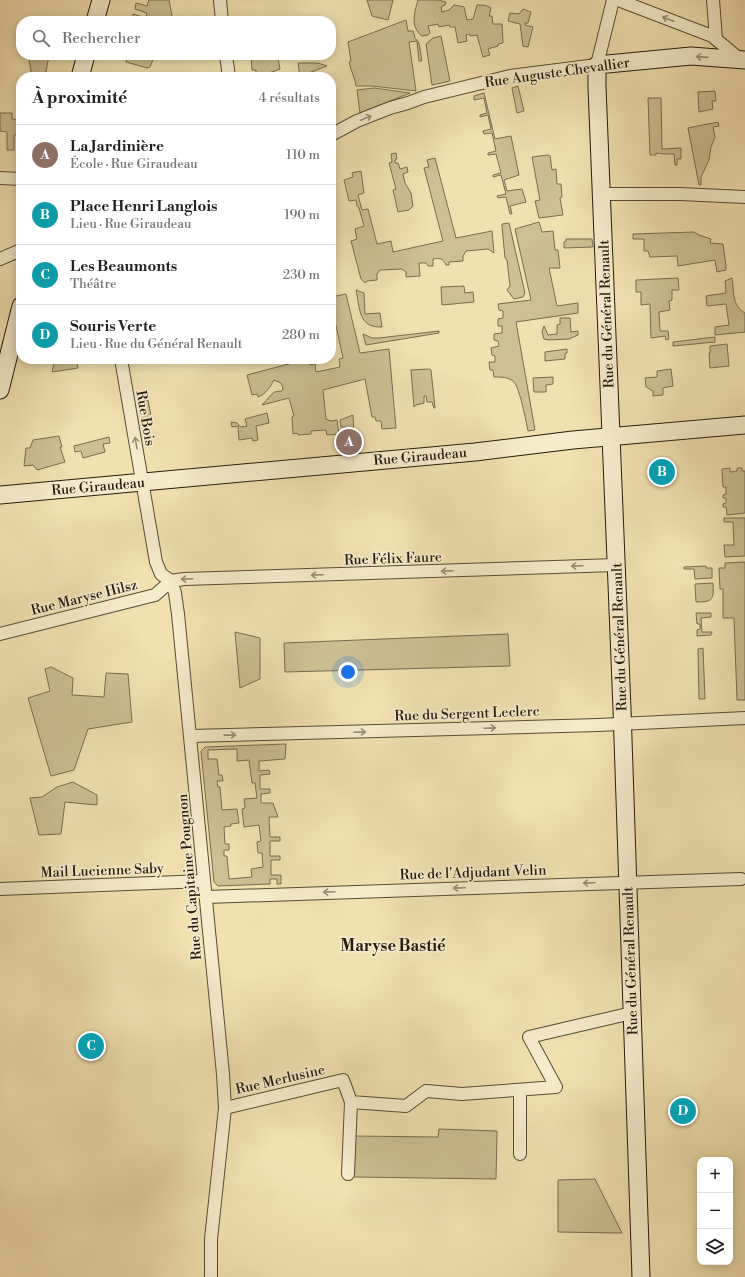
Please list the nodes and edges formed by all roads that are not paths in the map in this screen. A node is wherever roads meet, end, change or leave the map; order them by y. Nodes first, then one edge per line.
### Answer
1 (101, 0) edge
2 (220, 0) edge
3 (614, 0) edge
4 (618, 0) edge
5 (713, 0) edge
6 (96, 16) edge
7 (222, 16) edge
8 (716, 39) junction
9 (85, 60) edge
10 (227, 60) edge
11 (743, 60) edge
12 (597, 65) junction
13 (81, 72) edge
14 (228, 72) edge
15 (336, 132) edge
16 (0, 178) edge
17 (16, 179) edge
18 (602, 194) junction
19 (745, 197) edge
20 (16, 252) edge
21 (0, 259) edge
22 (16, 326) edge
23 (122, 364) edge
24 (0, 390) edge
25 (745, 425) edge
26 (610, 437) junction
27 (142, 482) junction
28 (0, 495) edge
29 (616, 565) junction
30 (171, 581) junction
31 (0, 634) edge
32 (745, 718) edge
33 (622, 724) junction
34 (191, 736) junction
35 (741, 879) dead end
36 (204, 881) junction
37 (628, 882) junction
38 (0, 889) edge
39 (206, 897) junction
40 (632, 1013) junction
41 (520, 1090) junction
42 (351, 1102) junction
43 (225, 1108) junction
44 (520, 1154) dead end
45 (348, 1174) dead end
46 (211, 1277) edge
47 (641, 1277) edge

1 - 6 street
2 - 7 street
3 - 12 street, Rue du Général Renault
8 -> 4 street
5 - 8 street
8 - 11 street
9 - 13 street
10 - 14 street
11 -> 12 street, Rue Auguste Chevallier
15 -> 12 street, Rue Auguste Chevallier
12 - 18 street, Rue du Général Renault
16 - 17 street
18 - 19 street
18 - 26 street, Rue du Général Renault
20 - 21 street
22 - 24 street
27 -> 23 street, Rue Bois
25 - 26 street, Rue Giraudeau
26 - 27 street, Rue Giraudeau
26 - 29 street, Rue du Général Renault
27 - 28 street, Rue Giraudeau
27 - 30 street, Rue du Capitaine Pougnon
29 -> 30 street, Rue Félix Faure
29 - 33 street, Rue du Général Renault
30 - 31 street, Rue Maryse Hilsz
30 - 34 street, Rue du Capitaine Pougnon
32 - 33 street, Rue du Sergent Leclerc
34 -> 33 street, Rue du Sergent Leclerc
33 - 37 street, Rue du Général Renault
34 - 36 street, Rue du Capitaine Pougnon
35 - 37 street, Rue de l'Adjudant Velin
36 - 38 street, Mail Lucienne Saby
36 - 39 street, Rue du Capitaine Pougnon
37 -> 39 street, Rue de l'Adjudant Velin
37 - 40 street, Rue du Général Renault
39 - 43 street, Rue du Capitaine Pougnon
40 - 41 street
40 - 47 street, Rue du Général Renault
41 - 42 street
41 - 44 street
42 - 43 street, Rue Merlusine
42 - 45 street
43 - 46 street, Rue du Capitaine Pougnon

